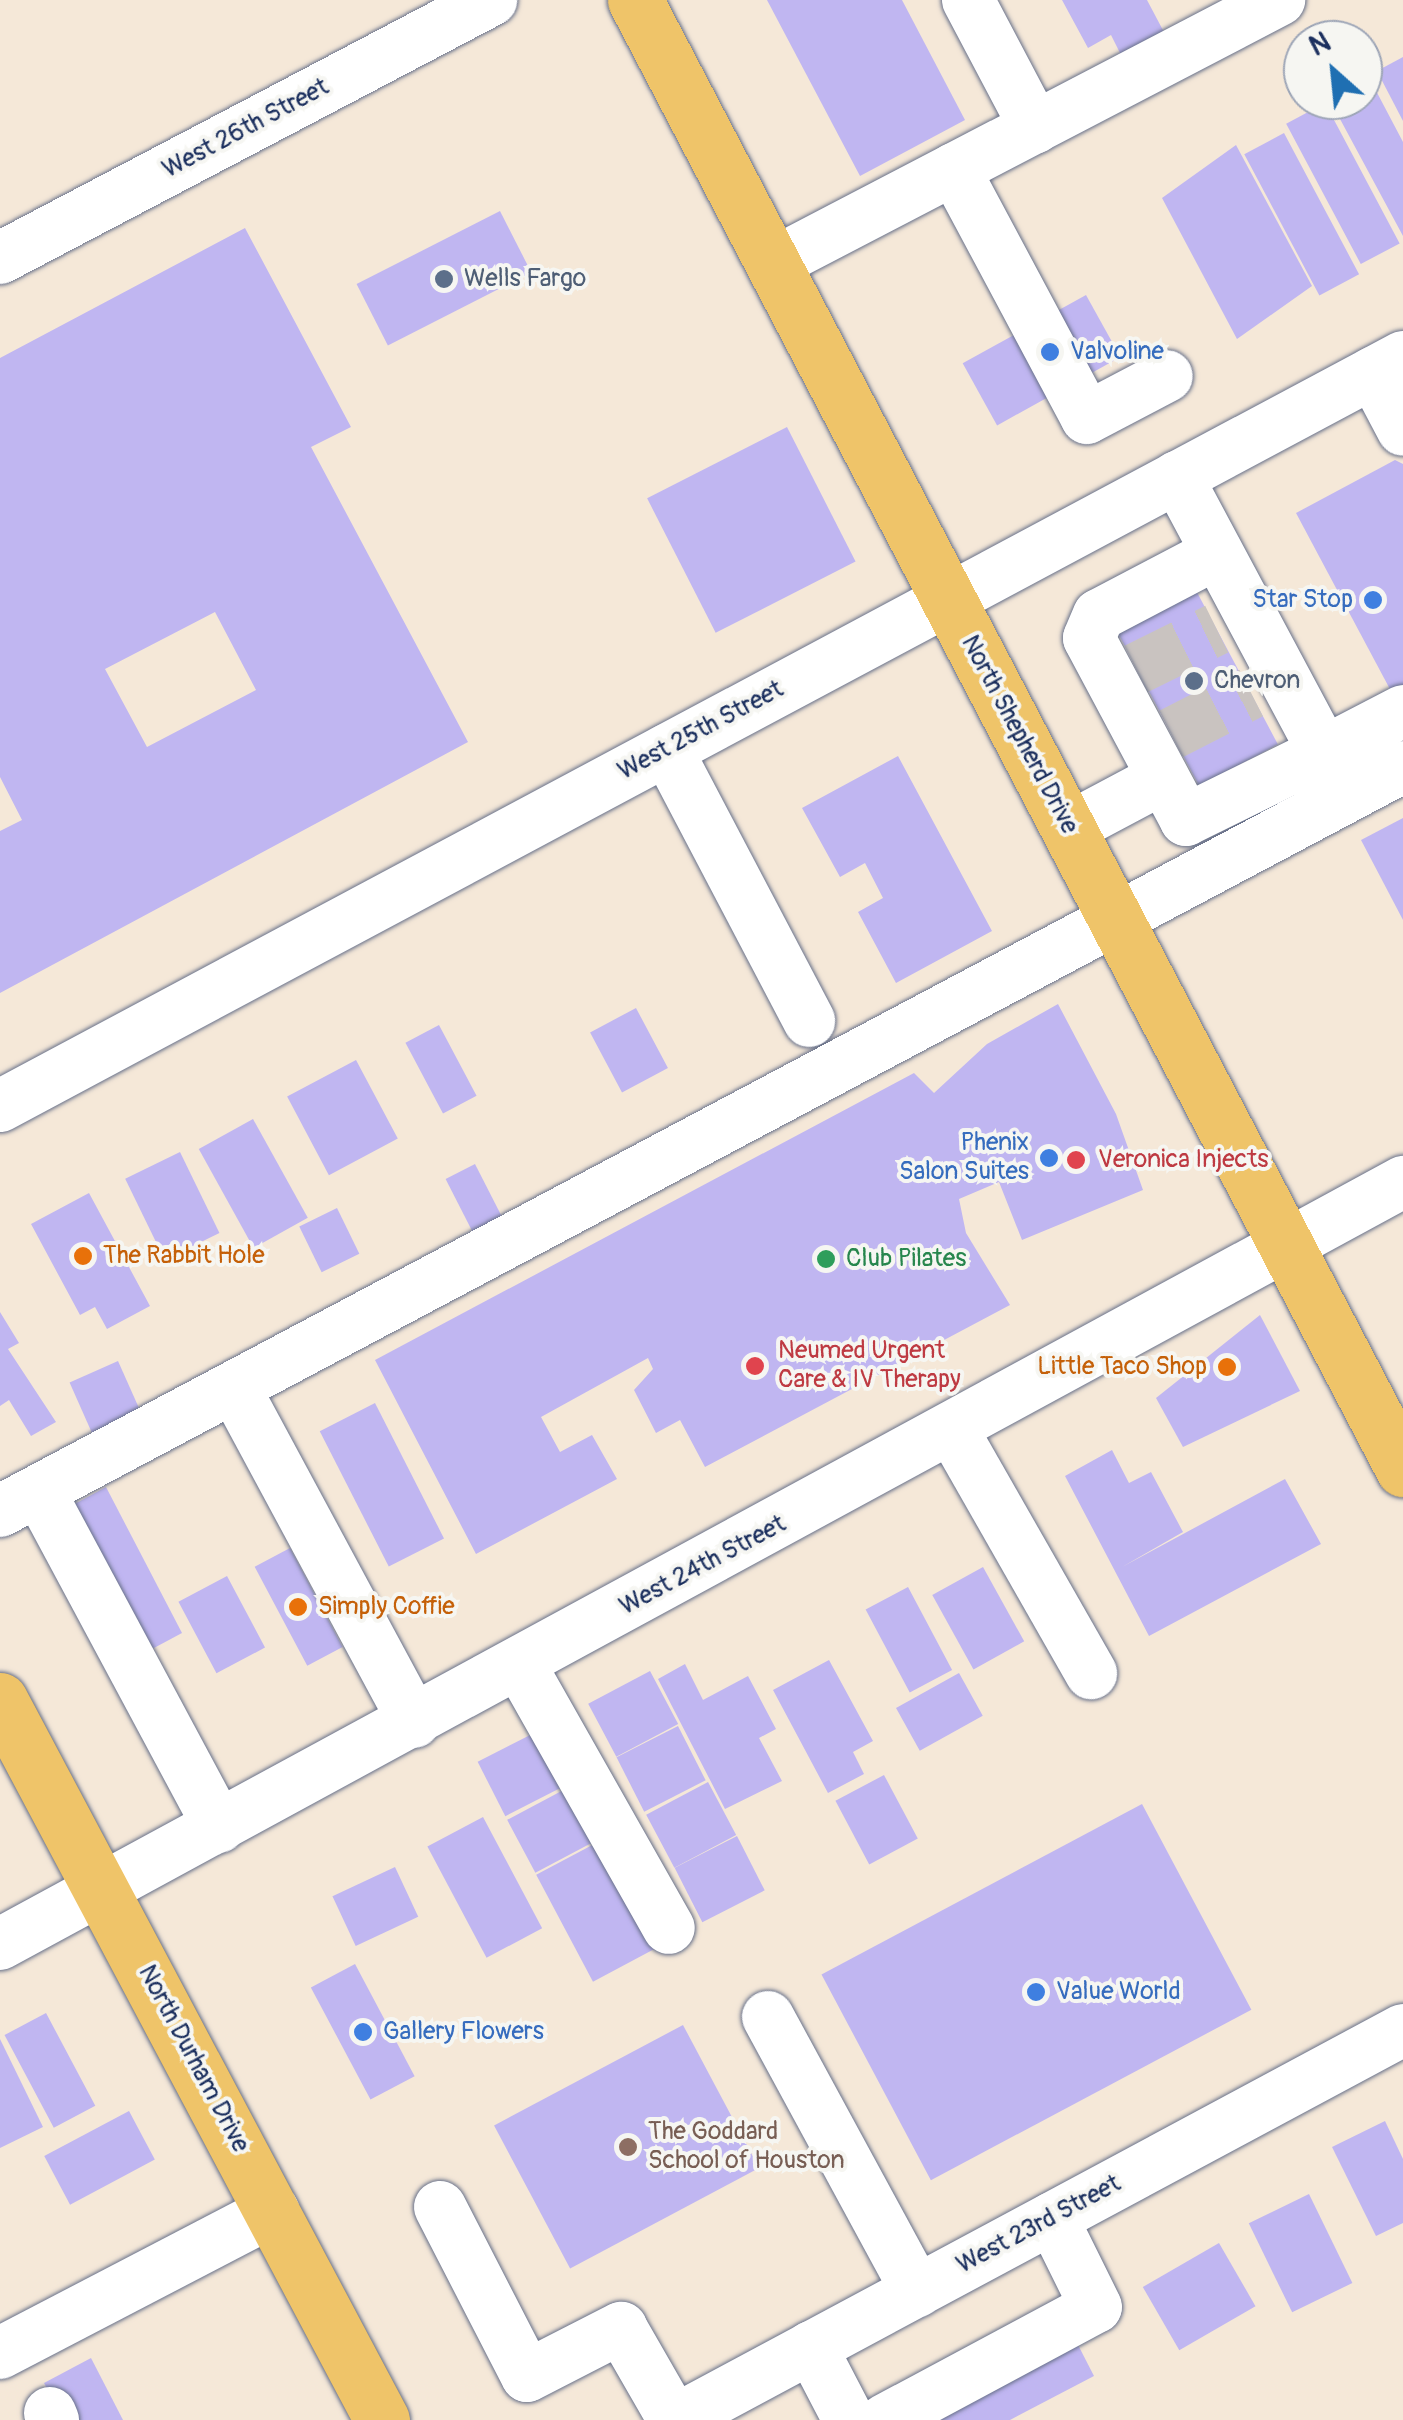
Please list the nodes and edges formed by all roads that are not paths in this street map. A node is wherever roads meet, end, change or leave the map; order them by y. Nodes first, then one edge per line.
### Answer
1 (491, 0) edge
2 (635, 0) edge
3 (968, 0) edge
4 (1279, 0) edge
5 (1035, 127) junction
6 (954, 169) junction
7 (0, 258) edge
8 (772, 264) junction
9 (1388, 365) edge
10 (1167, 376) dead end
11 (1403, 430) edge
12 (1178, 477) junction
13 (1217, 553) junction
14 (946, 598) junction
15 (1403, 711) edge
16 (667, 750) junction
17 (1324, 752) junction
18 (1160, 753) junction
19 (1403, 767) edge
20 (1069, 828) junction
21 (1118, 921) junction
22 (809, 1022) dead end
23 (0, 1106) edge
24 (1403, 1182) edge
25 (1285, 1246) junction
26 (236, 1389) junction
27 (953, 1432) junction
28 (1403, 1469) edge
29 (20, 1501) edge
30 (520, 1664) junction
31 (1090, 1673) dead end
32 (0, 1700) edge
33 (414, 1722) junction
34 (220, 1827) junction
35 (102, 1890) junction
36 (669, 1928) dead end
37 (0, 1944) edge
38 (768, 2017) dead end
39 (1403, 2030) edge
40 (440, 2208) dead end
41 (273, 2211) junction
42 (1052, 2218) junction
43 (917, 2291) junction
44 (811, 2347) junction
45 (0, 2354) edge
46 (382, 2420) edge
47 (675, 2420) edge
48 (849, 2420) edge
49 (885, 2420) edge

1 - 7 street, West 26th Street
2 - 8 main road, North Shepherd Drive
3 - 5 street
4 - 5 street
5 - 6 street
6 - 8 street
6 - 10 street
8 - 14 main road, North Shepherd Drive
9 - 11 street
9 - 12 street, West 25th Street
12 - 13 street
12 - 14 street, West 25th Street
13 - 17 street
13 - 18 street
14 - 16 street, West 25th Street
14 - 20 main road, North Shepherd Drive
15 - 17 street
16 - 22 street
16 - 23 street, West 25th Street
17 - 18 street
18 - 20 street
19 - 21 street
20 - 21 main road, North Shepherd Drive
21 - 25 main road, North Shepherd Drive
21 - 26 street
24 - 25 street, West 24th Street
25 - 27 street, West 24th Street
25 - 28 main road, North Shepherd Drive
26 - 29 street
26 - 33 street
27 - 30 street, West 24th Street
27 - 31 street
29 - 34 street
30 - 33 street, West 24th Street
30 - 36 street
32 - 35 main road, North Durham Drive
33 - 34 street, West 24th Street
34 - 35 street, West 24th Street
35 - 37 street, West 24th Street
35 - 41 main road, North Durham Drive
38 - 43 street
39 - 42 street, West 23rd Street
40 - 47 street
41 - 45 street
41 - 46 main road, North Durham Drive
42 - 43 street, West 23rd Street
42 - 49 street
43 - 44 street, West 23rd Street
44 - 47 street, West 23rd Street
44 - 48 street

